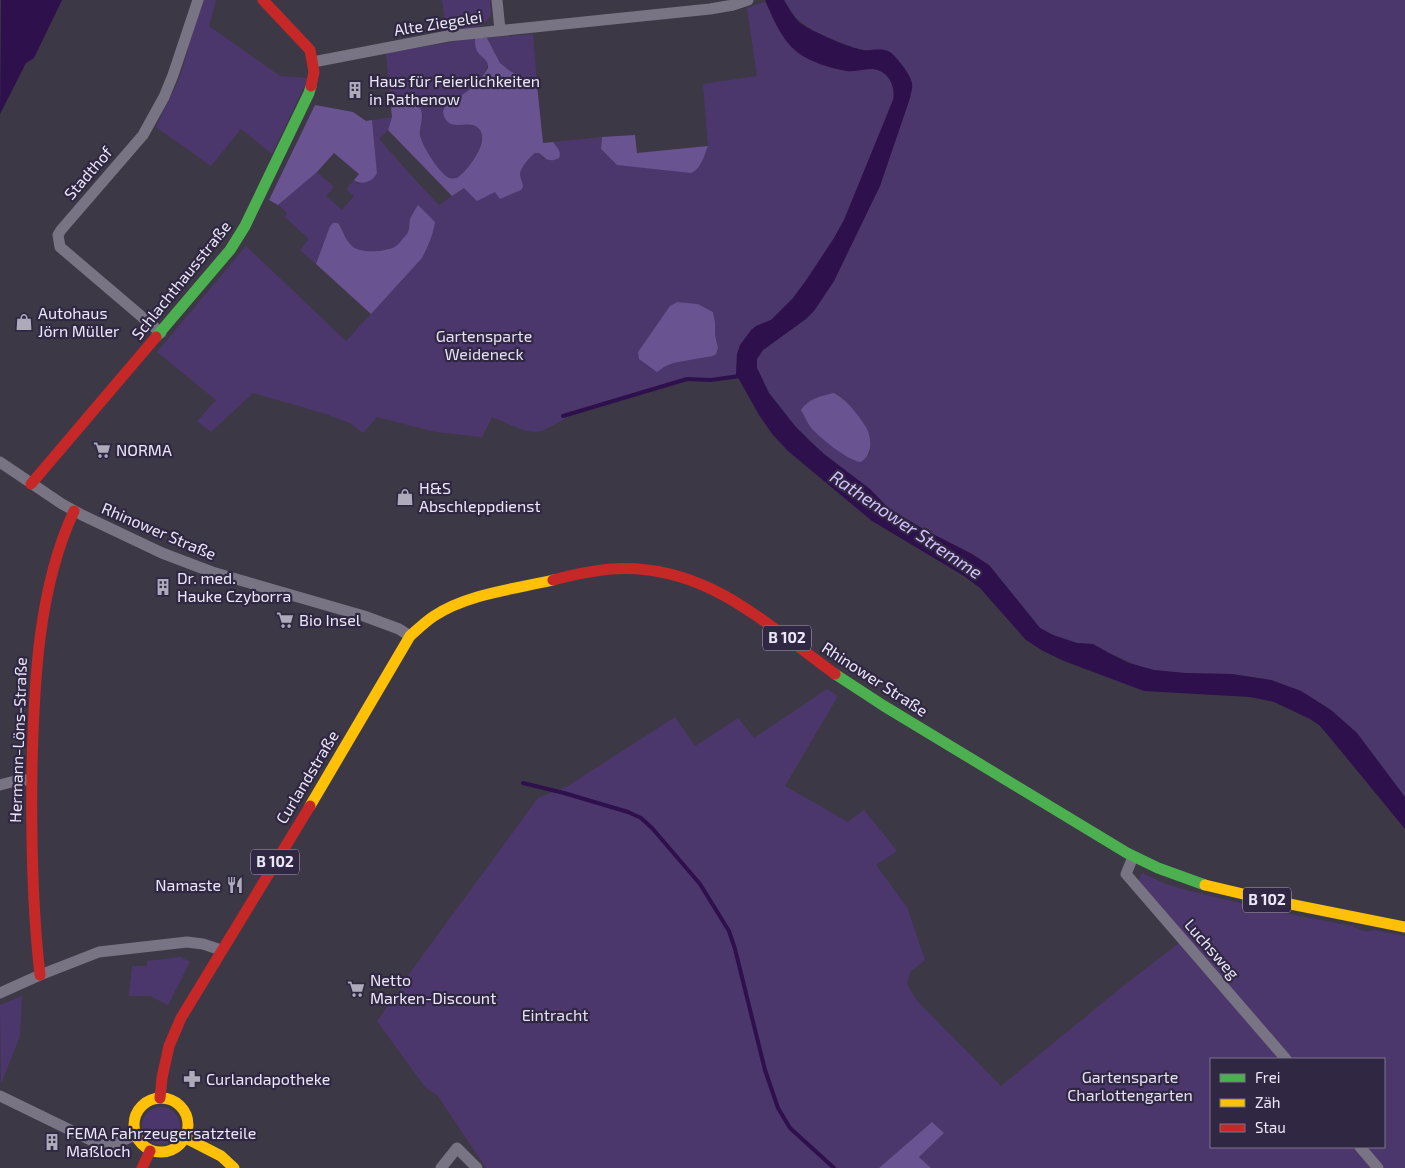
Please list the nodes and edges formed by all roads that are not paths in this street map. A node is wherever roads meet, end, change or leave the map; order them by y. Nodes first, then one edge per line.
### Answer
1 (198, 0) edge
2 (263, 0) edge
3 (497, 0) edge
4 (748, 0) edge
5 (500, 30) junction
6 (313, 62) junction
7 (161, 333) junction
8 (0, 462) edge
9 (31, 484) junction
10 (74, 511) junction
11 (410, 636) junction
12 (31, 780) junction
13 (0, 785) edge
14 (1133, 857) junction
15 (1405, 927) edge
16 (221, 950) junction
17 (40, 975) junction
18 (0, 993) edge
19 (1285, 1058) edge
20 (0, 1096) edge
21 (160, 1098) junction
22 (136, 1135) junction
23 (186, 1138) junction
24 (1361, 1148) edge
25 (150, 1150) junction
26 (142, 1168) edge
27 (234, 1168) edge
28 (441, 1168) edge
29 (476, 1168) edge
30 (1378, 1168) edge

1 - 7 street, Stadthof
2 - 6 main road
3 - 5 street
4 - 5 street, Alte Ziegelei
5 - 6 street, Alte Ziegelei
6 - 7 main road, Schlachthausstraße
7 - 9 main road, Schlachthausstraße
8 - 9 street, Rhinower Straße
9 - 10 street, Rhinower Straße
10 - 11 street, Rhinower Straße
10 - 12 main road, Hermann-Löns-Straße
11 - 14 main road, Rhinower Straße / B 102
11 - 16 main road, Curlandstraße / B 102
12 - 13 street
12 - 17 main road, Hermann-Löns-Straße
14 - 15 main road, Rhinower Straße / B 102
14 - 19 street, Luchsweg
16 - 17 street
16 - 21 main road, Curlandstraße / B 102
17 - 18 street
20 - 22 street
21 - 22 main road
21 - 23 main road
22 - 25 main road
23 - 25 main road
23 - 27 main road
24 - 30 street
25 - 26 main road
28 - 29 street

